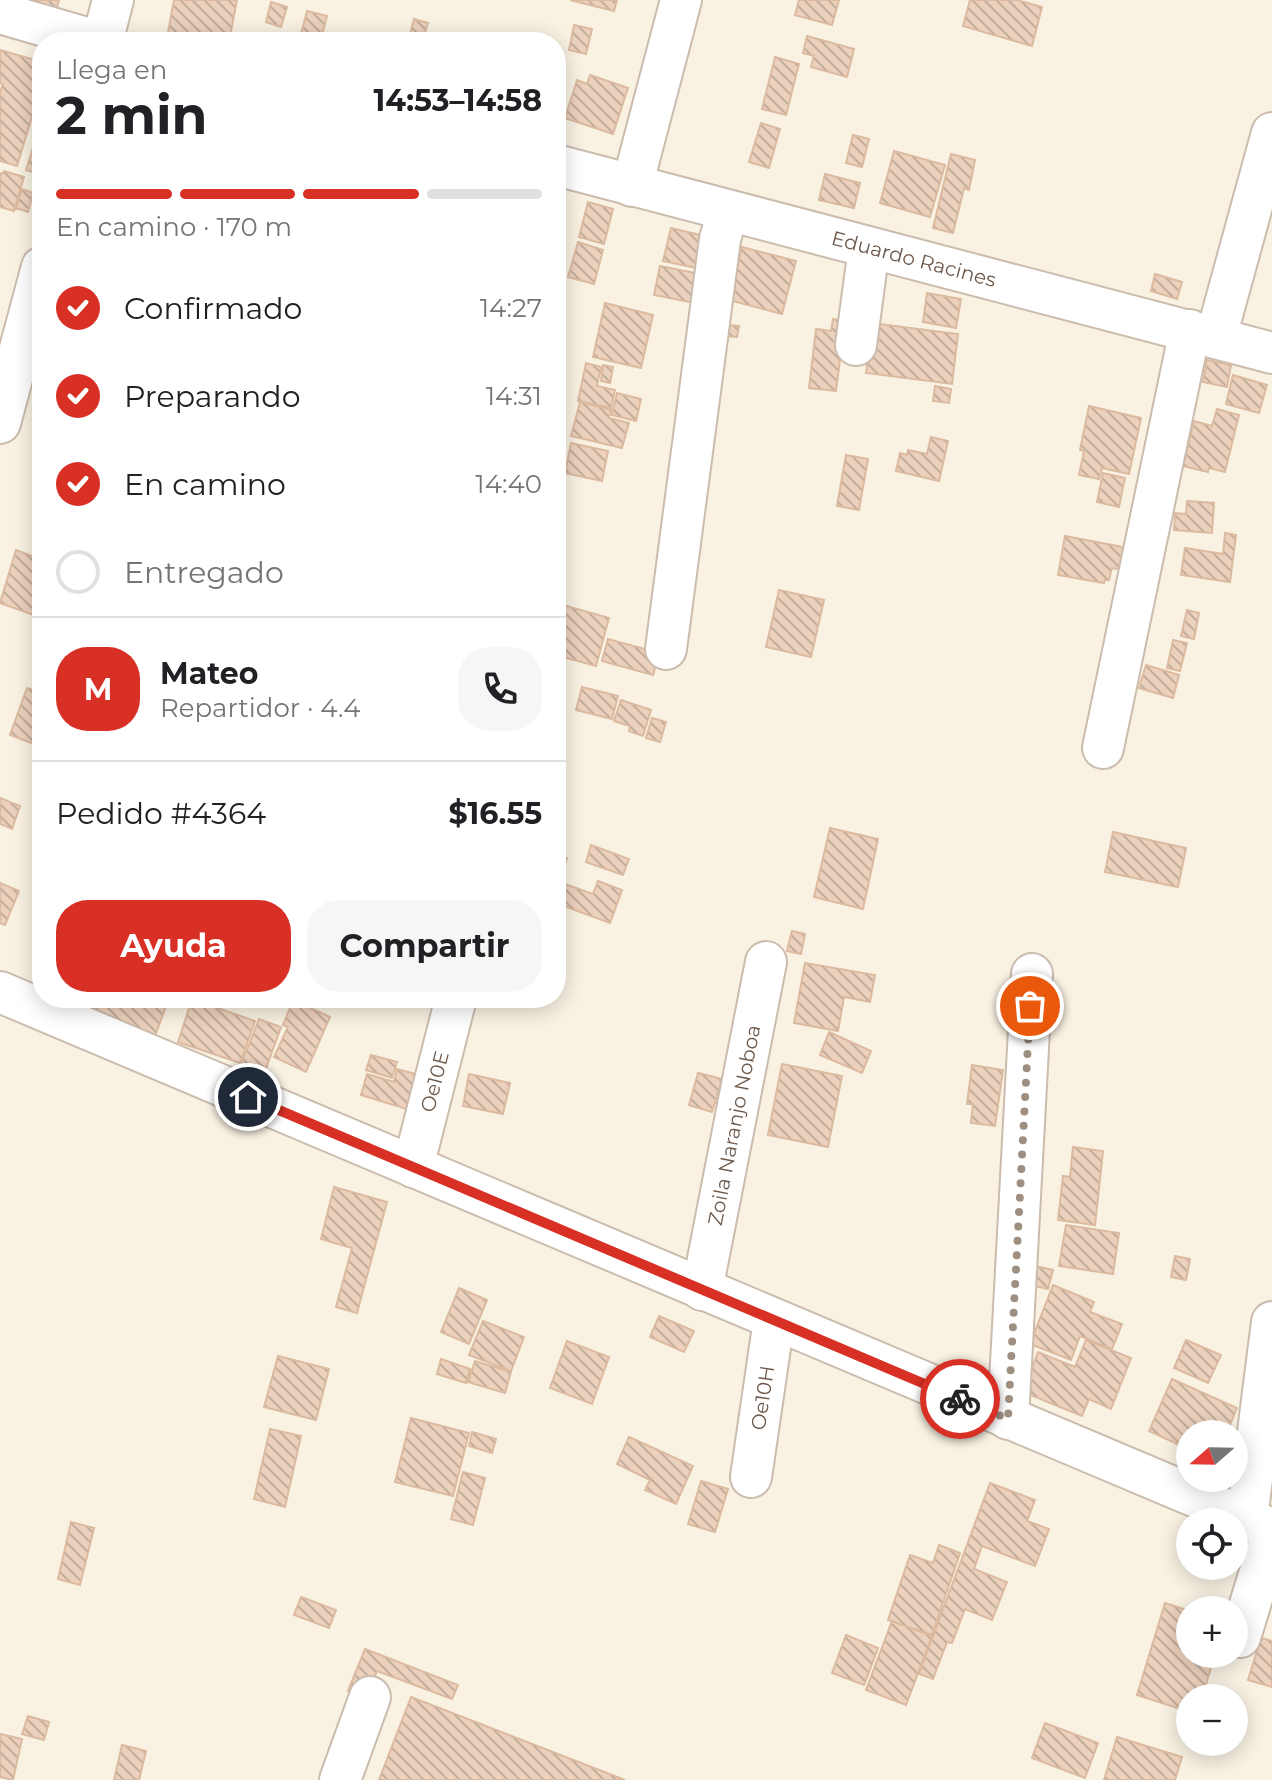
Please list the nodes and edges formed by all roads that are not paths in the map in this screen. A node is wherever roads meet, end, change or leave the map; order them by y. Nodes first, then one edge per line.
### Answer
1 (113, 0) edge
2 (681, 0) edge
3 (0, 13) edge
4 (66, 32) edge
5 (104, 32) edge
6 (1272, 133) edge
7 (566, 168) edge
8 (632, 186) junction
9 (728, 212) junction
10 (869, 248) junction
11 (1203, 334) junction
12 (32, 342) edge
13 (856, 345) dead end
14 (1272, 353) edge
15 (0, 423) edge
16 (666, 649) dead end
17 (1103, 748) dead end
18 (766, 962) dead end
19 (1032, 974) dead end
20 (0, 992) edge
21 (32, 1006) edge
22 (38, 1008) edge
23 (453, 1008) edge
24 (413, 1167) junction
25 (702, 1290) junction
26 (774, 1320) junction
27 (1272, 1322) edge
28 (1008, 1419) junction
29 (751, 1477) dead end
30 (1264, 1527) edge
31 (1248, 1600) edge
32 (370, 1697) dead end
33 (340, 1780) edge

1 - 5 street
2 - 8 street
3 - 4 street
6 - 11 street
7 - 8 street, Eduardo Racines
8 - 9 street, Eduardo Racines
9 - 10 street, Eduardo Racines
9 - 16 street
10 - 11 street, Eduardo Racines
10 - 13 street
11 - 14 street, Eduardo Racines
11 - 17 street
12 - 15 street
18 - 25 street, Zoila Naranjo Noboa
19 - 28 street
20 - 21 street
22 - 24 street
23 - 24 street, Oe10E
24 - 25 street
25 - 26 street
26 - 28 street
26 - 29 street, Oe10H
27 - 30 street
28 - 30 street
30 - 31 street
32 - 33 street

